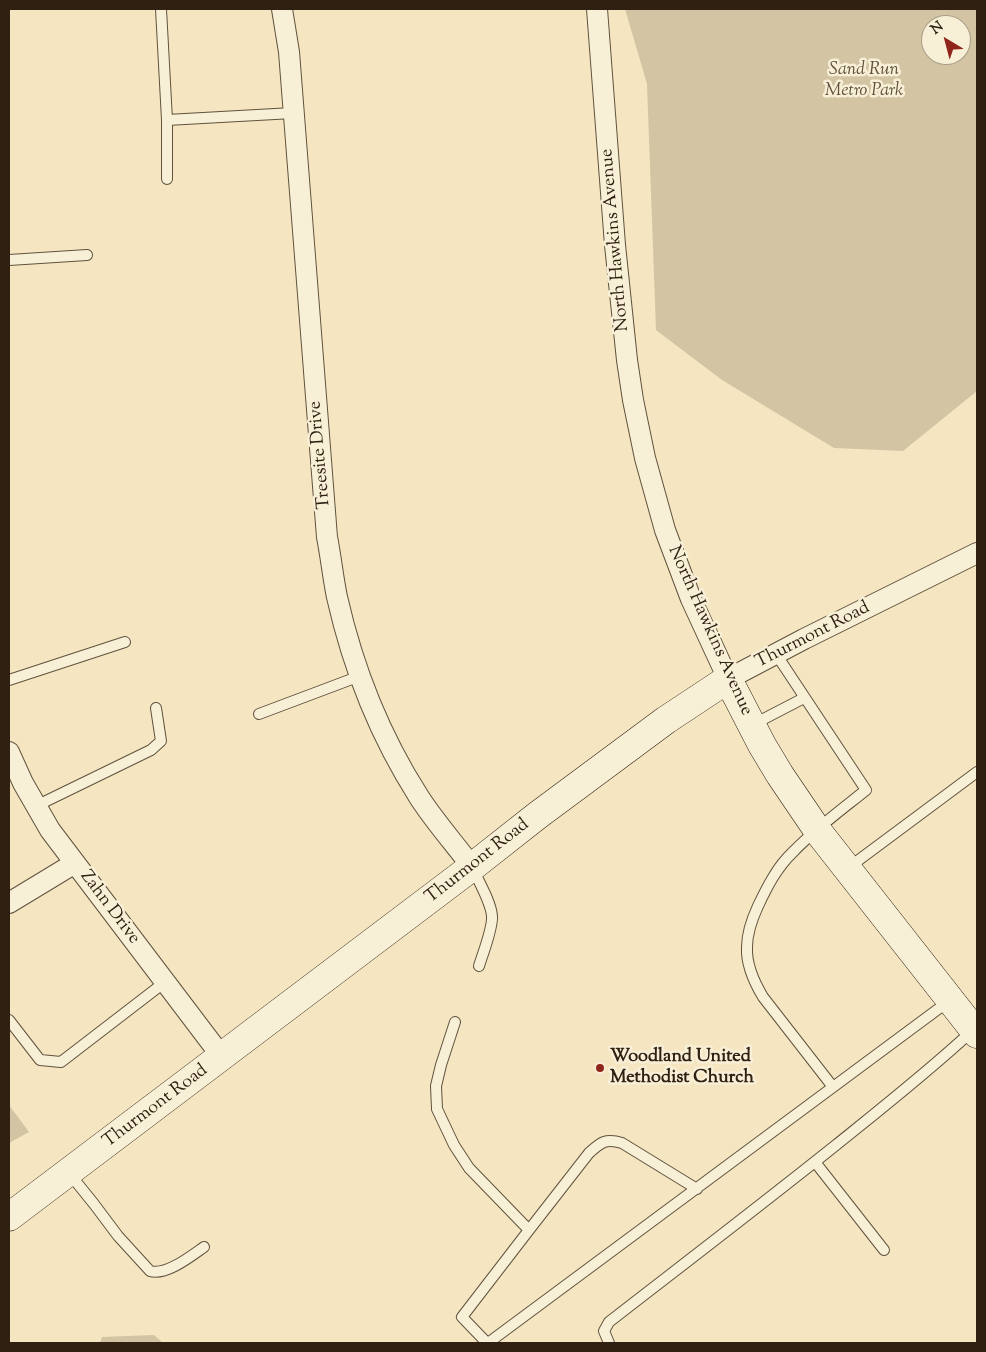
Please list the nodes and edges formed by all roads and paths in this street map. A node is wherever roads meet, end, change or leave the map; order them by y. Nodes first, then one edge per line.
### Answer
1 (161, 9) edge
2 (282, 9) edge
3 (597, 9) edge
4 (293, 112) junction
5 (167, 120) junction
6 (167, 179) dead end
7 (87, 255) dead end
8 (9, 260) edge
9 (977, 553) edge
10 (125, 642) dead end
11 (776, 654) junction
12 (360, 676) junction
13 (728, 679) junction
14 (9, 680) edge
15 (804, 698) junction
16 (156, 708) dead end
17 (260, 714) dead end
18 (752, 725) junction
19 (9, 752) edge
20 (977, 772) edge
21 (36, 806) junction
22 (818, 830) junction
23 (75, 863) junction
24 (472, 868) junction
25 (847, 868) junction
26 (9, 903) edge
27 (479, 966) dead end
28 (165, 982) junction
29 (950, 1001) junction
30 (9, 1020) edge
31 (455, 1022) dead end
32 (975, 1032) edge
33 (222, 1057) junction
34 (833, 1087) junction
35 (815, 1162) junction
36 (69, 1172) junction
37 (696, 1189) junction
38 (9, 1217) edge
39 (529, 1230) junction
40 (204, 1247) dead end
41 (884, 1250) dead end
42 (488, 1343) edge
43 (609, 1343) edge

1 - 5 lane
2 - 4 street, Treesite Drive
3 - 13 street, North Hawkins Avenue
4 - 5 lane
4 - 12 street, Treesite Drive
5 - 6 lane
7 - 8 lane
9 - 11 street, Thurmont Road
10 - 14 lane
11 - 13 street, Thurmont Road
11 - 15 lane
12 - 17 lane
12 - 24 street, Treesite Drive
13 - 18 street, North Hawkins Avenue
13 - 24 street, Thurmont Road
15 - 18 lane
15 - 22 lane
16 - 21 lane
18 - 22 street, North Hawkins Avenue
19 - 21 street, Zahn Drive
20 - 25 lane
21 - 23 street, Zahn Drive
22 - 25 street, North Hawkins Avenue
22 - 34 lane
23 - 26 street
23 - 28 street, Zahn Drive
24 - 27 lane
24 - 33 street, Thurmont Road
25 - 29 street, North Hawkins Avenue
28 - 30 lane
28 - 33 street, Zahn Drive
29 - 32 street, North Hawkins Avenue
29 - 34 lane
31 - 39 lane
32 - 35 lane
33 - 36 street, Thurmont Road
34 - 37 lane
35 - 41 lane
35 - 43 lane
36 - 38 street, Thurmont Road
36 - 40 lane
37 - 39 lane
37 - 42 lane
39 - 42 lane

